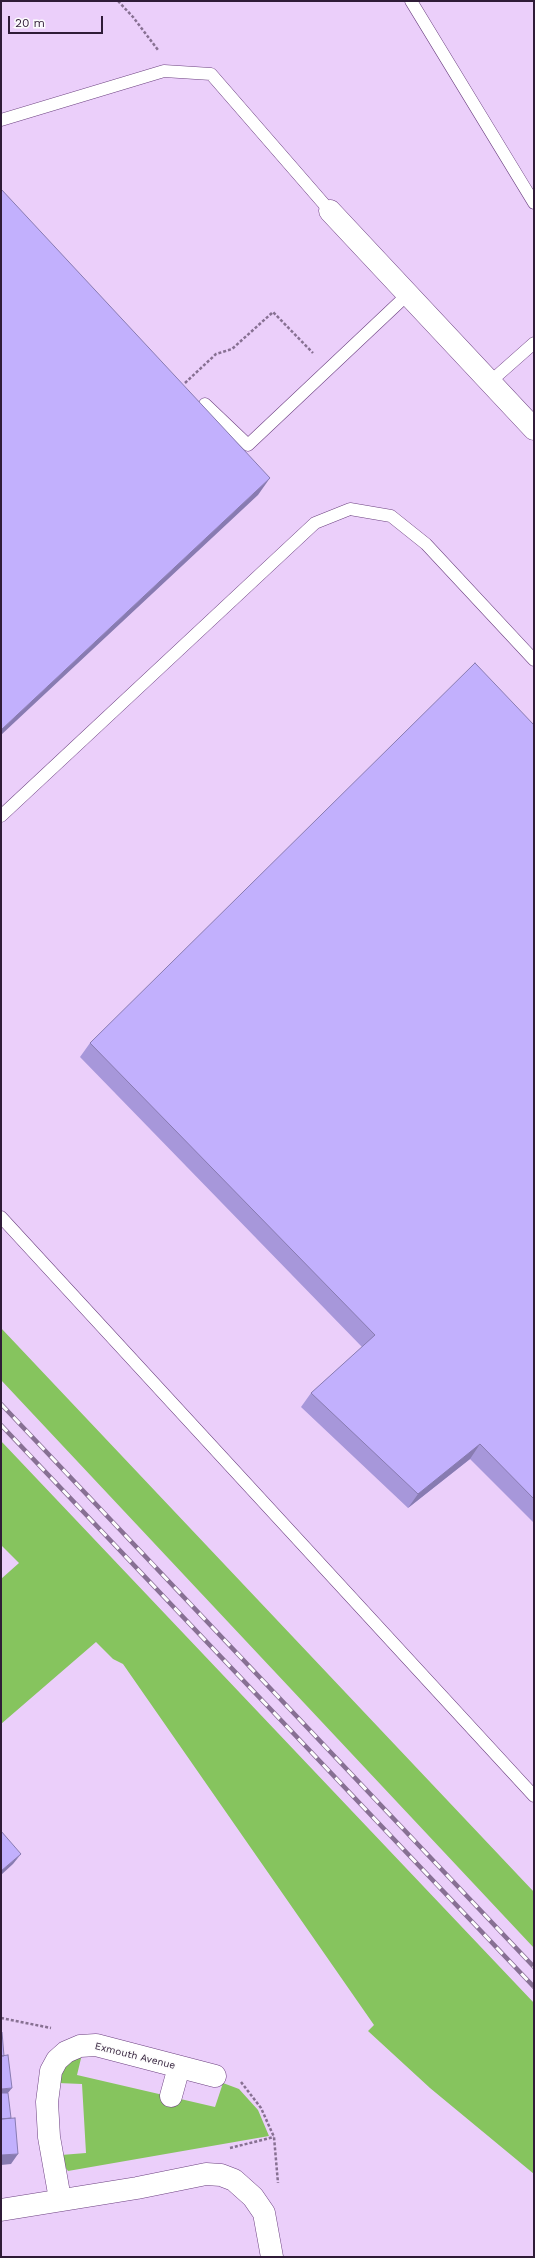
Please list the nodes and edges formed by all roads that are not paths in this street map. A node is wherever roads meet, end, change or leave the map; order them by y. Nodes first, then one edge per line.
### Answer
1 (411, 1) edge
2 (1, 120) edge
3 (534, 203) edge
4 (330, 211) joint
5 (407, 295) junction
6 (534, 343) edge
7 (490, 382) junction
8 (205, 404) dead end
9 (534, 428) edge
10 (534, 660) edge
11 (1, 816) edge
12 (1, 1218) edge
13 (534, 1796) edge
14 (179, 2067) junction
15 (215, 2076) road end
16 (171, 2096) dead end
17 (60, 2199) junction
18 (1, 2210) edge
19 (272, 2257) edge

1 - 3 lane
2 - 4 lane
4 - 5 street
5 - 7 street
5 - 8 lane
6 - 7 lane
7 - 9 street
10 - 11 lane
12 - 13 lane
14 - 15 street, Exmouth Avenue
14 - 16 street
14 - 17 street, Exmouth Avenue
17 - 18 street
17 - 19 street

